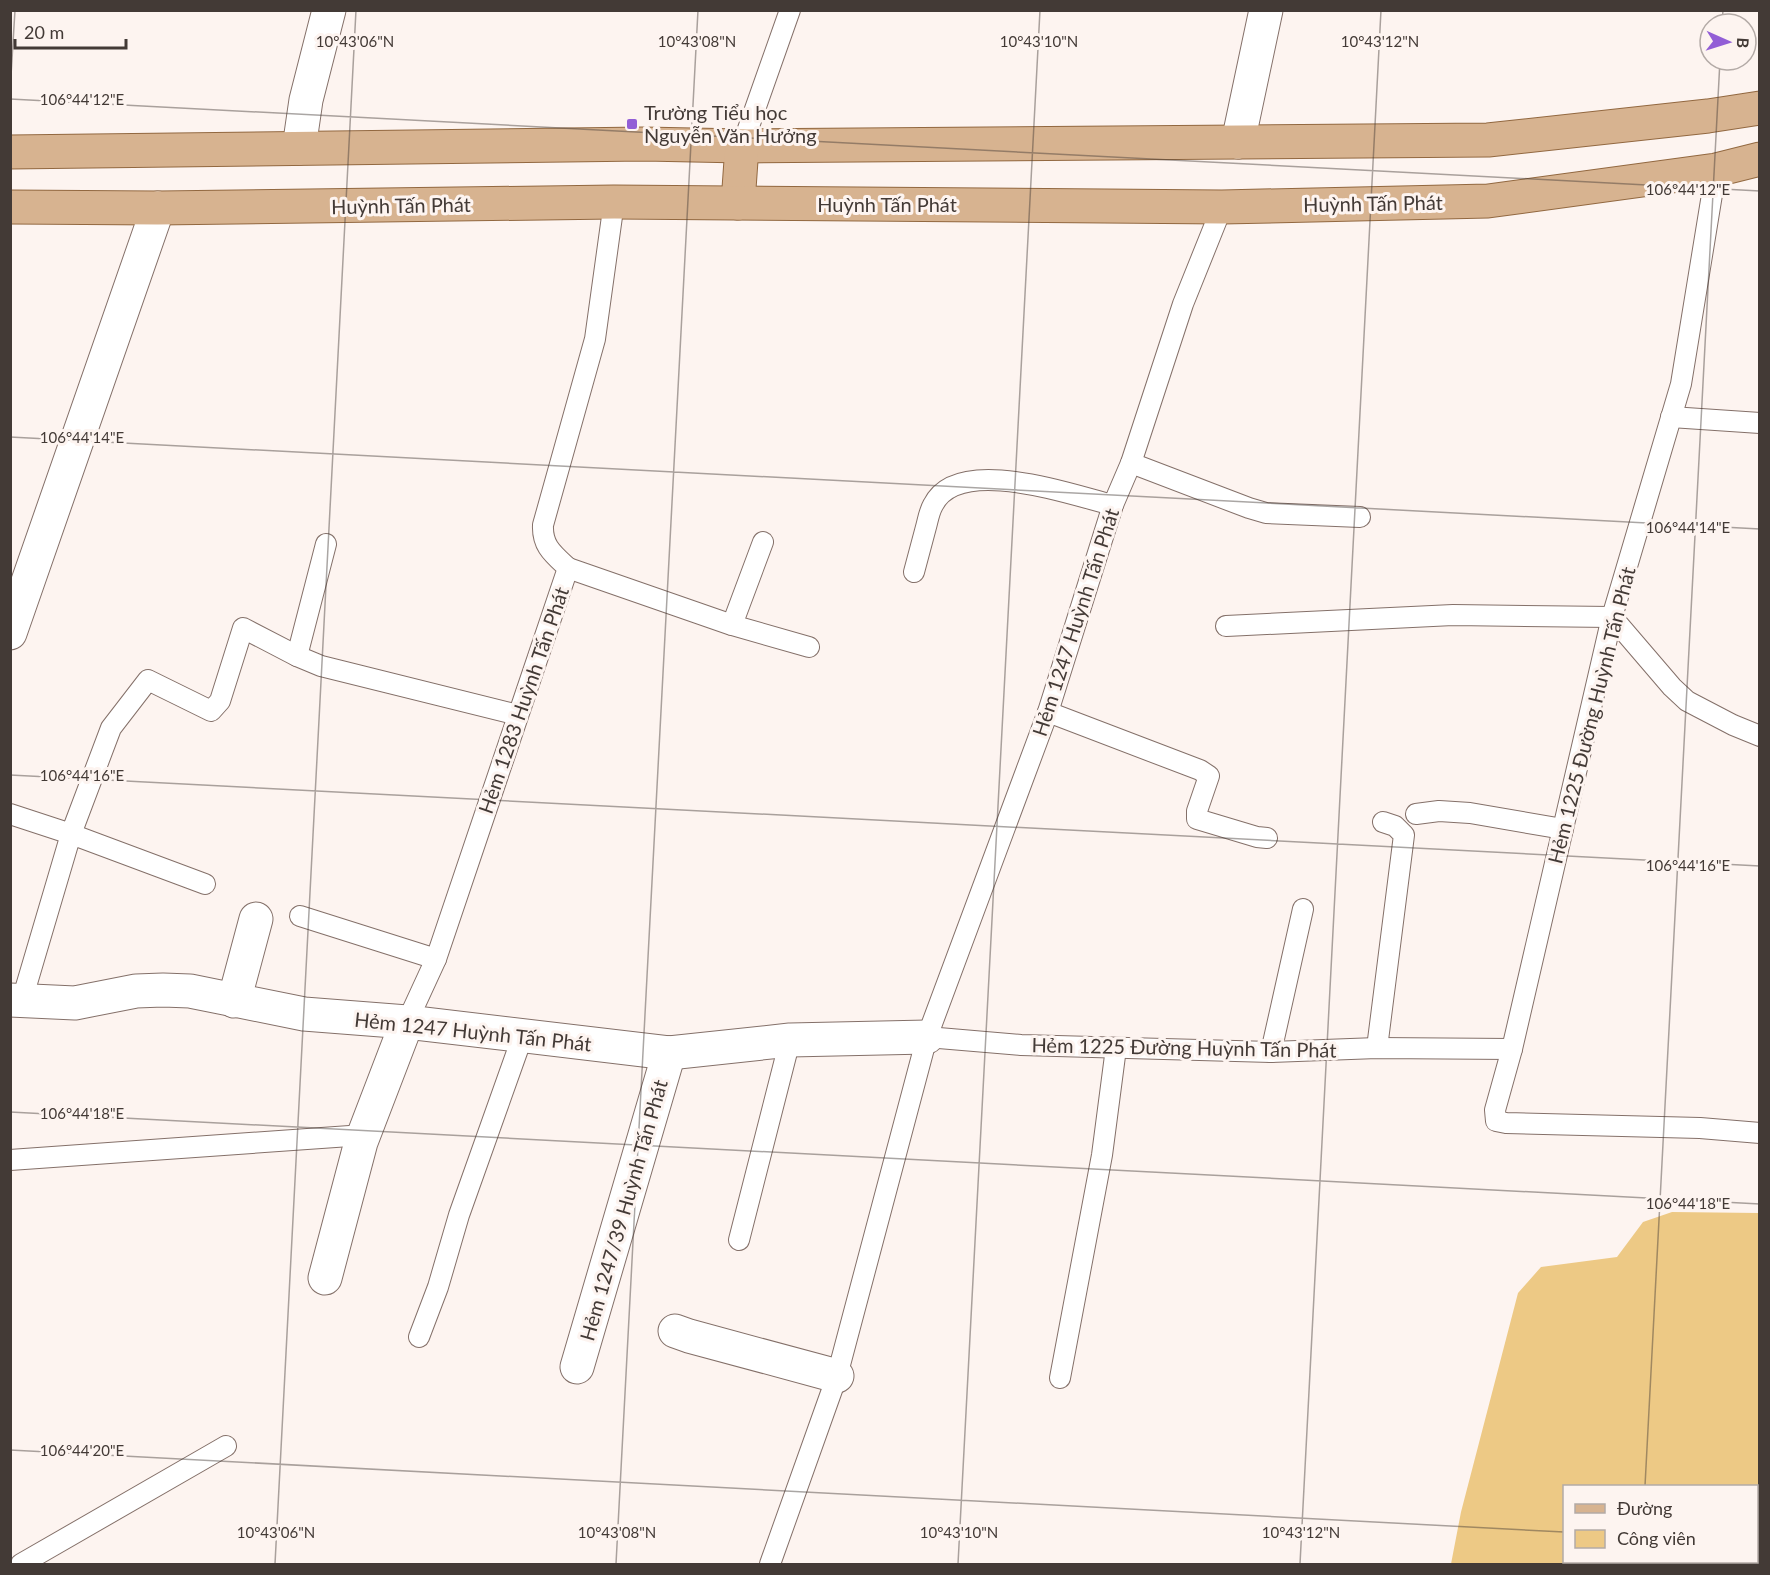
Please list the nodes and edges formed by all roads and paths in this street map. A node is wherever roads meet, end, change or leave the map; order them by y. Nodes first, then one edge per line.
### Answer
1 (329, 10) edge
2 (790, 10) edge
3 (1266, 10) edge
4 (1760, 108) edge
5 (1238, 142) junction
6 (742, 146) junction
7 (299, 148) junction
8 (10, 152) edge
9 (1760, 159) edge
10 (1716, 170) junction
11 (614, 202) junction
12 (738, 202) junction
13 (10, 207) edge
14 (1222, 207) junction
15 (158, 208) junction
16 (1671, 417) junction
17 (1760, 423) edge
18 (1131, 463) junction
19 (1113, 506) junction
20 (1360, 517) dead end
21 (763, 542) dead end
22 (326, 544) dead end
23 (568, 567) junction
24 (914, 572) dead end
25 (1612, 617) junction
26 (732, 625) junction
27 (1226, 626) dead end
28 (10, 633) edge
29 (808, 647) dead end
30 (297, 656) junction
31 (1048, 712) junction
32 (518, 715) junction
33 (1760, 736) edge
34 (10, 814) edge
35 (1416, 814) dead end
36 (1383, 822) dead end
37 (1563, 829) junction
38 (71, 834) junction
39 (1267, 838) dead end
40 (205, 884) dead end
41 (1303, 909) dead end
42 (300, 916) dead end
43 (256, 919) dead end
44 (436, 960) junction
45 (16, 1000) edge
46 (234, 1001) junction
47 (407, 1022) junction
48 (523, 1035) junction
49 (927, 1038) junction
50 (790, 1040) junction
51 (1116, 1048) junction
52 (1377, 1048) junction
53 (1512, 1049) junction
54 (1270, 1052) junction
55 (669, 1053) junction
56 (1760, 1133) edge
57 (364, 1135) junction
58 (10, 1160) edge
59 (739, 1240) dead end
60 (325, 1278) dead end
61 (675, 1331) dead end
62 (419, 1337) dead end
63 (576, 1367) dead end
64 (837, 1376) junction
65 (1060, 1378) dead end
66 (226, 1446) dead end
67 (21, 1564) edge
68 (770, 1564) edge

1 - 7 street
2 - 6 lane
3 - 5 street
4 - 5 main road
5 - 6 main road
6 - 7 main road
6 - 12 main road
7 - 8 main road
9 - 10 main road, Huỳnh Tấn Phát
10 - 14 main road, Huỳnh Tấn Phát
10 - 16 lane, Hẻm 1225 Đường Huỳnh Tấn Phát
11 - 12 main road, Huỳnh Tấn Phát
11 - 15 main road, Huỳnh Tấn Phát
11 - 23 lane, Hẻm 1283 Huỳnh Tấn Phát
12 - 14 main road, Huỳnh Tấn Phát
13 - 15 main road, Huỳnh Tấn Phát
14 - 18 lane, Hẻm 1247 Huỳnh Tấn Phát
15 - 28 street
16 - 17 lane
16 - 25 lane, Hẻm 1225 Đường Huỳnh Tấn Phát
18 - 19 lane, Hẻm 1247 Huỳnh Tấn Phát
18 - 20 lane
19 - 24 lane
19 - 31 lane, Hẻm 1247 Huỳnh Tấn Phát
21 - 26 lane
22 - 30 lane
23 - 26 lane
23 - 32 lane, Hẻm 1283 Huỳnh Tấn Phát
25 - 27 lane
25 - 33 lane
25 - 37 lane, Hẻm 1225 Đường Huỳnh Tấn Phát
26 - 29 lane
30 - 32 lane
30 - 38 lane
31 - 39 lane
31 - 49 lane, Hẻm 1247 Huỳnh Tấn Phát
32 - 44 lane, Hẻm 1283 Huỳnh Tấn Phát
34 - 38 lane
35 - 37 lane
36 - 52 lane
37 - 53 lane, Hẻm 1225 Đường Huỳnh Tấn Phát
38 - 40 lane
38 - 45 lane
41 - 54 lane
42 - 44 lane
43 - 46 street
44 - 47 lane, Hẻm 1283 Huỳnh Tấn Phát
45 - 46 street, Hẻm 1247 Huỳnh Tấn Phát
46 - 47 street, Hẻm 1247 Huỳnh Tấn Phát
47 - 48 street, Hẻm 1247 Huỳnh Tấn Phát
47 - 57 street
48 - 55 street, Hẻm 1247 Huỳnh Tấn Phát
48 - 62 lane
49 - 50 street, Hẻm 1247 Huỳnh Tấn Phát
49 - 51 lane, Hẻm 1225 Đường Huỳnh Tấn Phát
49 - 64 lane, Hẻm 1247 Huỳnh Tấn Phát
50 - 55 street, Hẻm 1247 Huỳnh Tấn Phát
50 - 59 lane
51 - 54 lane, Hẻm 1225 Đường Huỳnh Tấn Phát
51 - 65 lane
52 - 53 lane, Hẻm 1225 Đường Huỳnh Tấn Phát
52 - 54 lane, Hẻm 1225 Đường Huỳnh Tấn Phát
53 - 56 lane, Hẻm 1225 Đường Huỳnh Tấn Phát
55 - 63 street, Hẻm 1247/39 Huỳnh Tấn Phát
57 - 58 lane
57 - 60 street
61 - 64 street
64 - 68 lane, Hẻm 1247 Huỳnh Tấn Phát
66 - 67 lane

